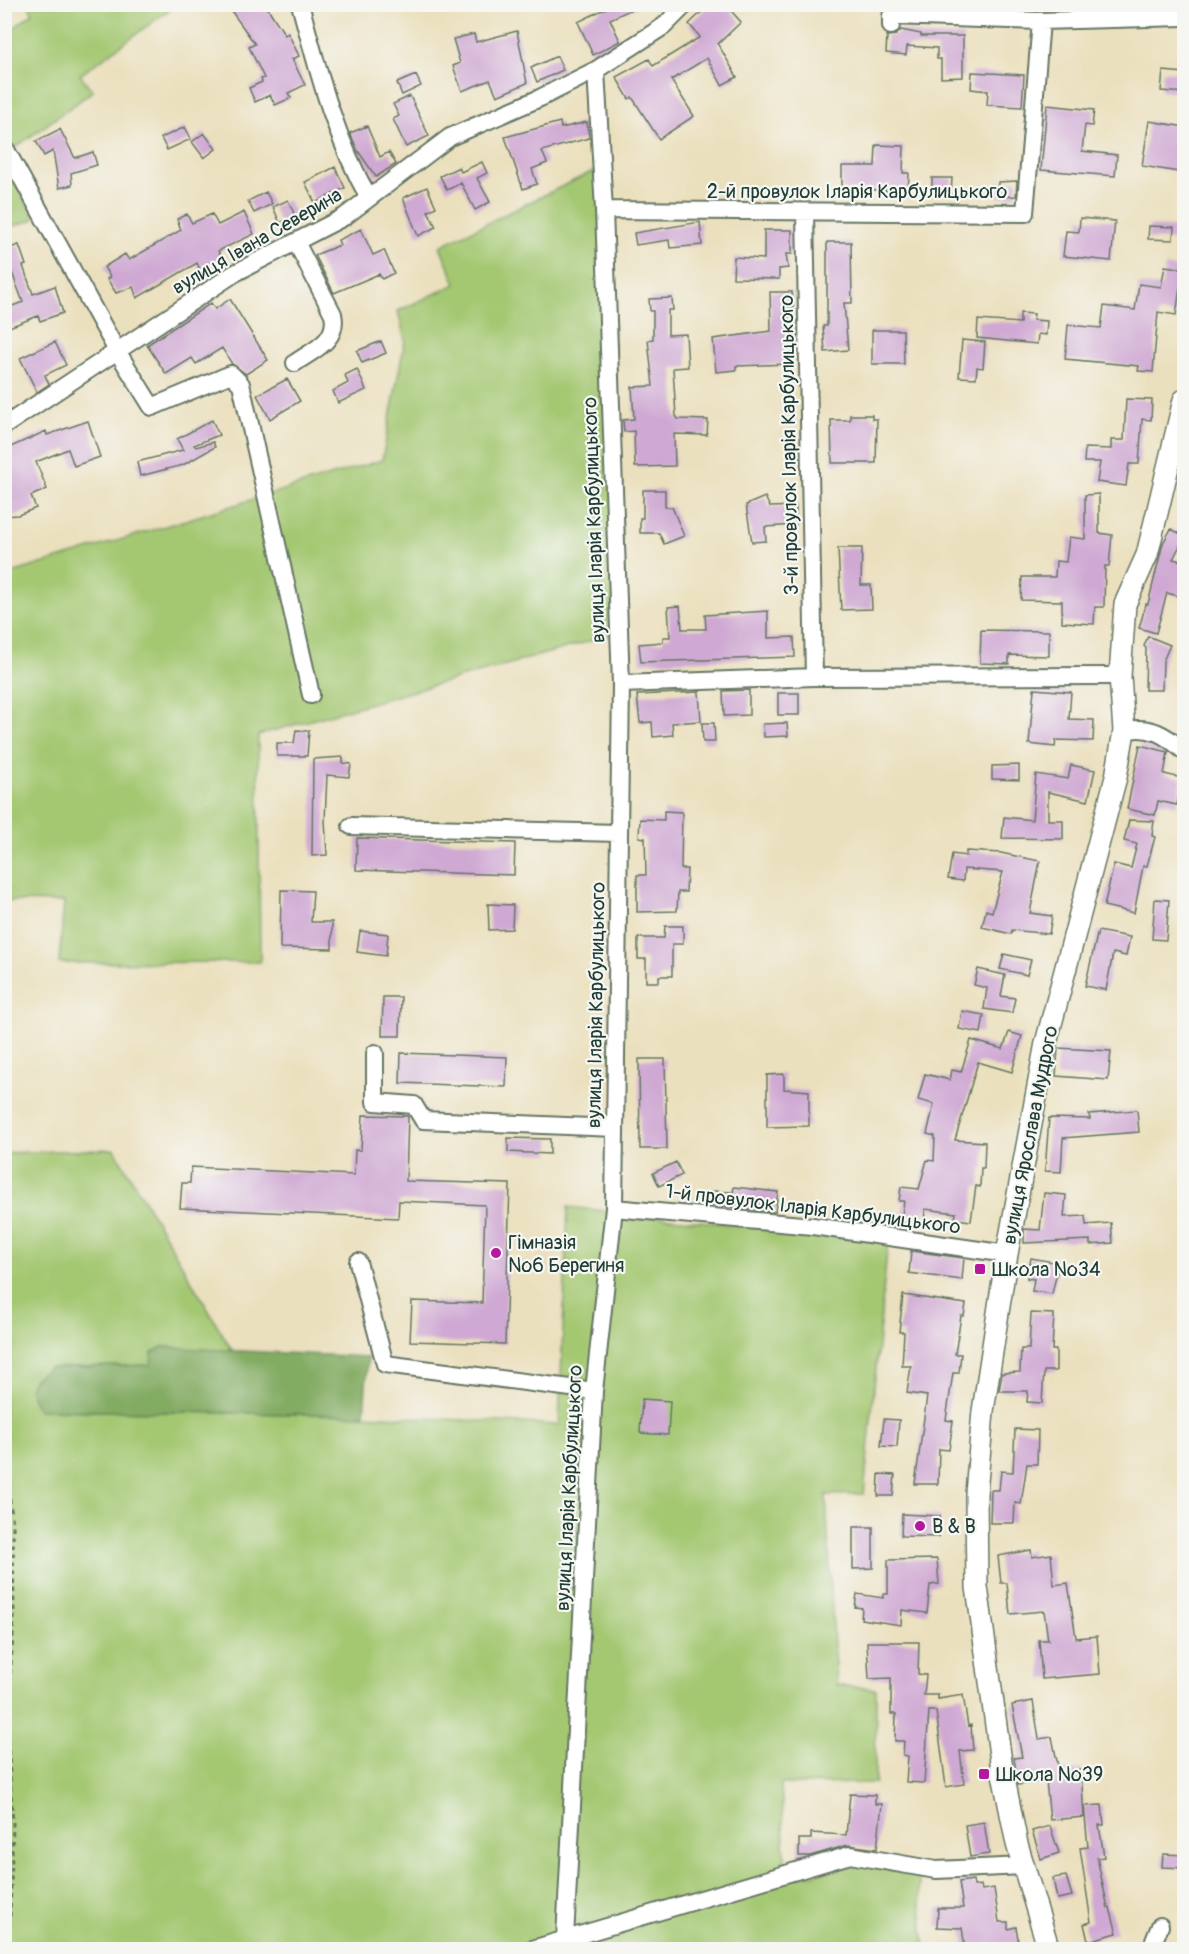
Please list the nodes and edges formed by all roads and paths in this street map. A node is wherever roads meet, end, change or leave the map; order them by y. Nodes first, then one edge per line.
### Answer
1 (300, 4) edge
2 (686, 4) edge
3 (1185, 17) edge
4 (1041, 21) junction
5 (891, 26) dead end
6 (596, 70) junction
7 (4, 146) edge
8 (369, 198) junction
9 (604, 210) junction
10 (806, 212) junction
11 (296, 242) junction
12 (117, 351) junction
13 (295, 363) dead end
14 (1185, 400) edge
15 (4, 426) edge
16 (1119, 676) junction
17 (814, 677) junction
18 (621, 684) junction
19 (311, 695) dead end
20 (1124, 731) junction
21 (1185, 751) edge
22 (351, 826) dead end
23 (619, 833) junction
24 (375, 1053) dead end
25 (615, 1128) junction
26 (615, 1208) junction
27 (1007, 1254) junction
28 (358, 1262) dead end
29 (594, 1390) junction
30 (4, 1454) edge
31 (1024, 1866) junction
32 (1160, 1926) dead end
33 (566, 1938) junction
34 (9, 1950) edge
35 (529, 1950) edge
36 (1049, 1950) edge
37 (1144, 1950) edge

1 - 8 street
2 - 6 street, вулиця Івана Северина
3 - 4 street
4 - 5 street
4 - 10 street, 2-й провулок Іларія Карбулицького
6 - 8 street, вулиця Івана Северина
6 - 9 street, вулиця Іларія Карбулицького
7 - 12 street
8 - 11 street, вулиця Івана Северина
9 - 10 street, 2-й провулок Іларія Карбулицького
9 - 18 street, вулиця Іларія Карбулицького
10 - 17 street, 3-й провулок Іларія Карбулицького
11 - 12 street, вулиця Івана Северина
11 - 13 street
12 - 15 street, вулиця Івана Северина
12 - 19 street
14 - 16 main road, вулиця Ярослава Мудрого
16 - 17 street
16 - 20 main road, вулиця Ярослава Мудрого
17 - 18 street
18 - 23 street, вулиця Іларія Карбулицького
20 - 21 street
20 - 27 main road, вулиця Ярослава Мудрого
22 - 23 street
23 - 25 street, вулиця Іларія Карбулицького
24 - 25 street
25 - 26 street, вулиця Іларія Карбулицького
26 - 27 street, 1-й провулок Іларія Карбулицького
26 - 29 street, вулиця Іларія Карбулицького
27 - 31 main road, вулиця Ярослава Мудрого
28 - 29 street
29 - 33 street, вулиця Іларія Карбулицького
30 - 34 path
31 - 33 street
31 - 36 main road, вулиця Ярослава Мудрого
32 - 37 street
33 - 35 street

